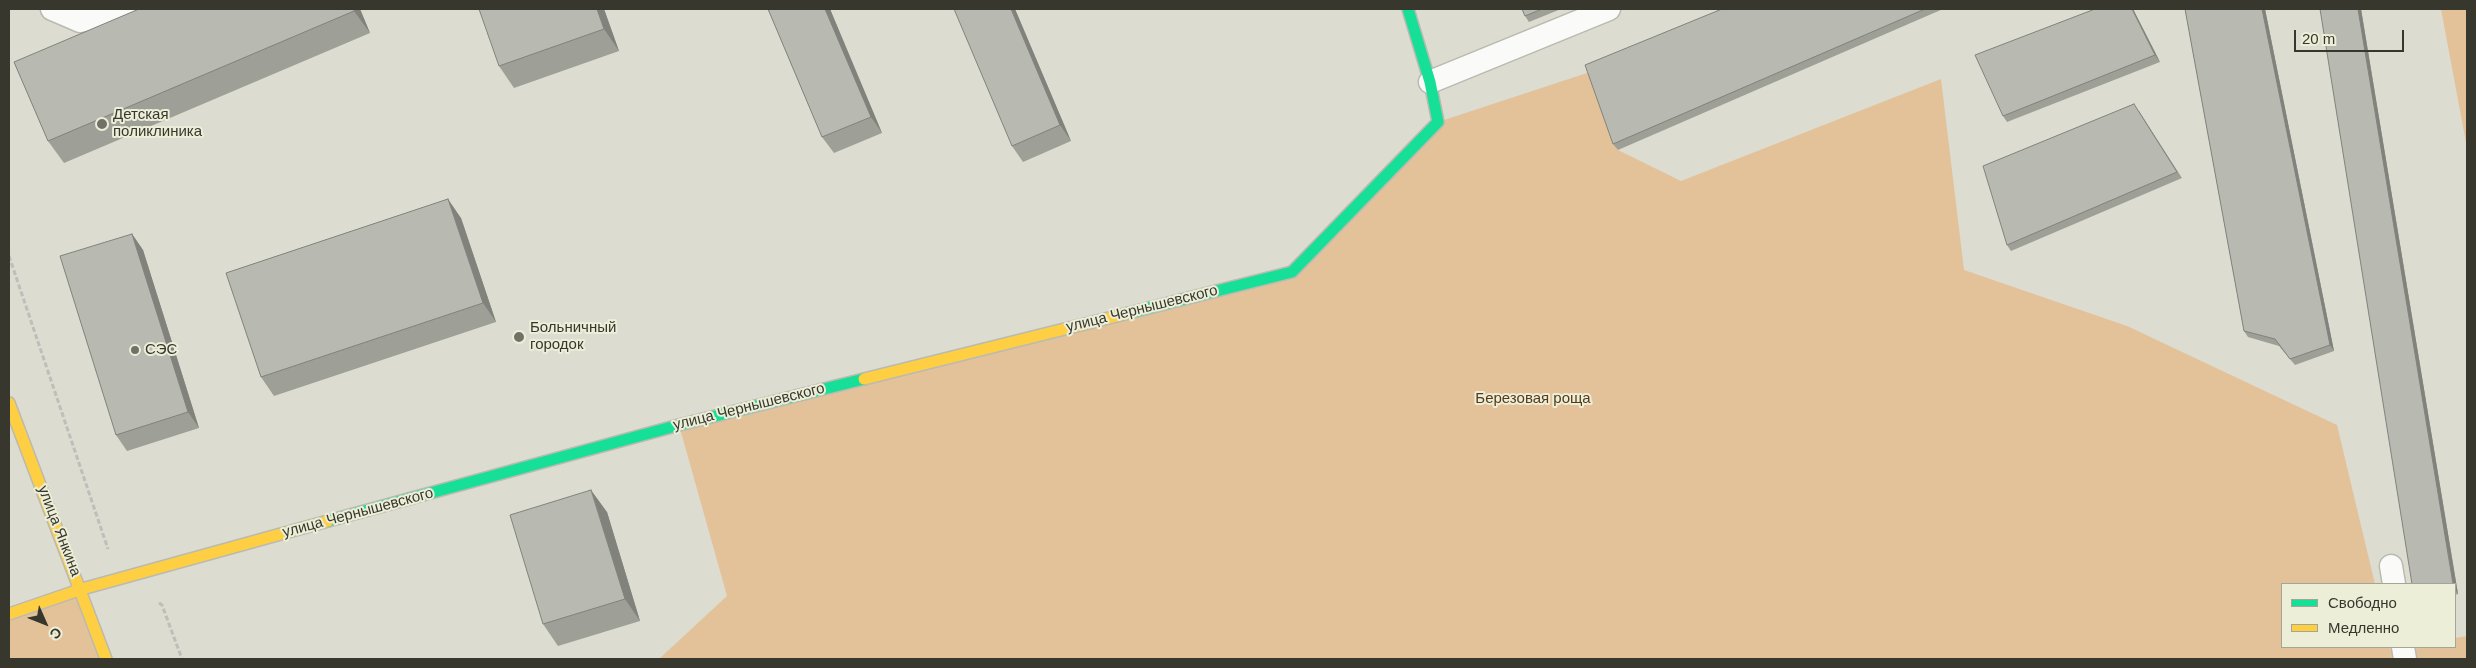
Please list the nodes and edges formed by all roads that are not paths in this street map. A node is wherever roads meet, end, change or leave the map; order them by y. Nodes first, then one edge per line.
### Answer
1 (52, 9) edge
2 (148, 9) edge
3 (1408, 9) edge
4 (1608, 9) edge
5 (1430, 82) junction
6 (9, 403) edge
7 (82, 589) junction
8 (9, 614) edge
9 (106, 659) edge

1 - 2 lane
3 - 5 street
4 - 5 lane
5 - 7 street, улица Чернышевского
6 - 7 street, улица Янкина
7 - 8 street, улица Чернышевского
7 - 9 street, улица Янкина

